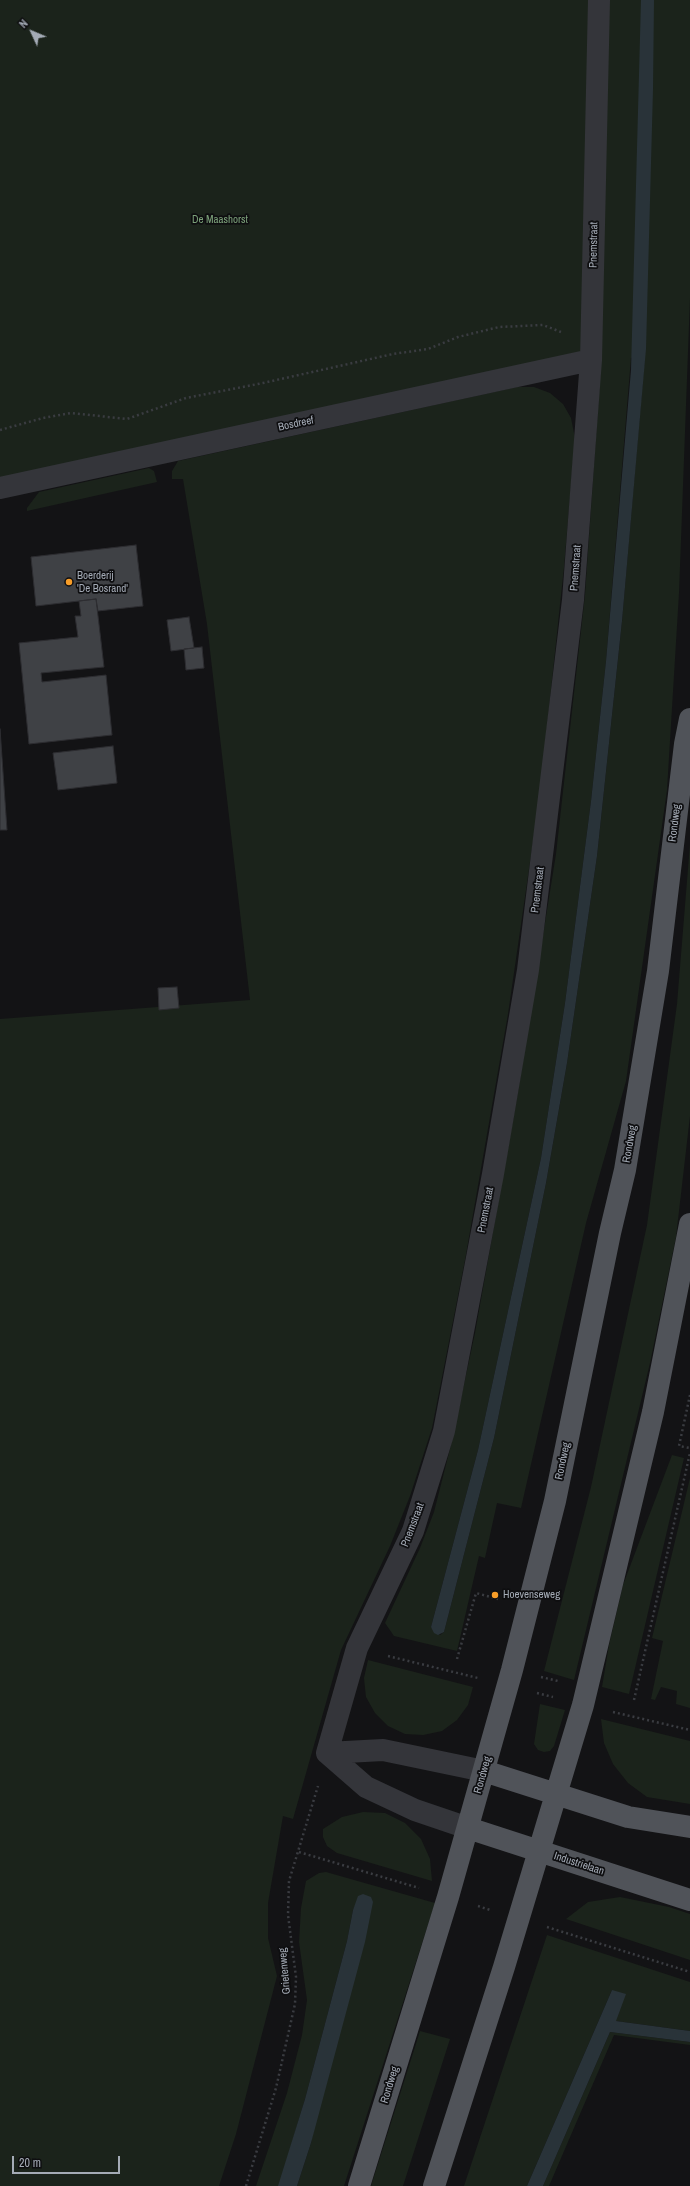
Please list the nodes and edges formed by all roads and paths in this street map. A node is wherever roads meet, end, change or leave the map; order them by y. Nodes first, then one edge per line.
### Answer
1 (599, 0) edge
2 (592, 360) junction
3 (0, 430) edge
4 (0, 488) edge
5 (690, 719) edge
6 (690, 1224) edge
7 (690, 1395) edge
8 (690, 1448) edge
9 (690, 1453) edge
10 (500, 1592) dead end
11 (457, 1659) dead end
12 (512, 1670) junction
13 (587, 1688) junction
14 (634, 1700) dead end
15 (328, 1753) junction
16 (484, 1771) junction
17 (556, 1794) junction
18 (690, 1827) edge
19 (468, 1828) junction
20 (539, 1851) junction
21 (299, 1852) junction
22 (448, 1897) junction
23 (690, 1900) edge
24 (518, 1918) junction
25 (690, 1972) edge
26 (246, 2186) edge
27 (359, 2186) edge
28 (434, 2186) edge

1 - 2 street, Pnemstraat
2 - 3 path
2 - 4 street, Bosdreef
2 - 15 street, Pnemstraat
5 - 12 main road, Rondweg
6 - 13 main road
7 - 8 path
9 - 14 path
10 - 11 path
12 - 13 path
12 - 16 main road, Rondweg
13 - 17 main road
15 - 16 street
15 - 19 street
15 - 21 path, Grietenweg
16 - 17 main road
16 - 19 main road, Rondweg
17 - 18 main road
17 - 20 main road
19 - 20 main road, Industrielaan
19 - 22 main road, Rondweg
20 - 23 main road, Industrielaan
20 - 24 main road
21 - 22 path
21 - 26 path, Grietenweg
22 - 24 path
22 - 27 main road, Rondweg
24 - 25 path
24 - 28 main road

